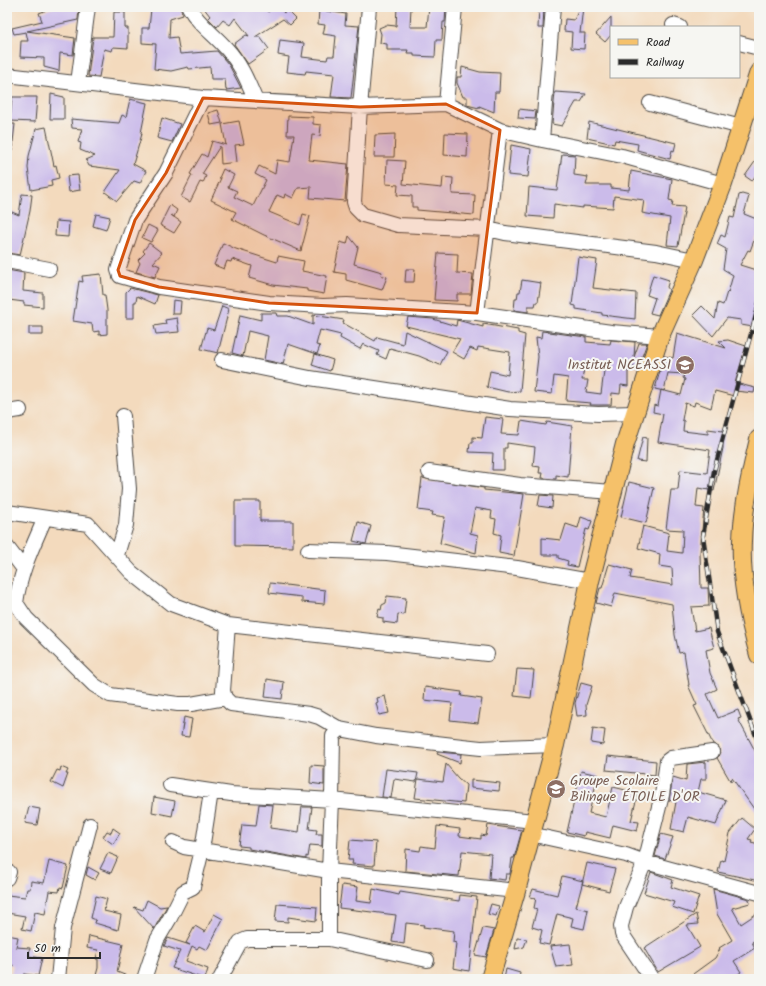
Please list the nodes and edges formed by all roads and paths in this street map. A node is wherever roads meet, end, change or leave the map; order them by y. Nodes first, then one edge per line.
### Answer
1 (88, 7) edge
2 (189, 7) edge
3 (369, 7) edge
4 (455, 7) edge
5 (553, 7) edge
6 (740, 42) edge
7 (759, 48) edge
8 (759, 72) edge
9 (7, 75) edge
10 (78, 84) junction
11 (203, 98) junction
12 (256, 101) junction
13 (650, 103) dead end
14 (446, 104) junction
15 (360, 107) junction
16 (741, 127) junction
17 (500, 130) junction
18 (542, 140) junction
19 (723, 184) junction
20 (488, 229) junction
21 (694, 260) junction
22 (7, 261) edge
23 (49, 269) dead end
24 (477, 313) junction
25 (660, 336) junction
26 (222, 360) dead end
27 (635, 413) junction
28 (122, 416) dead end
29 (759, 439) edge
30 (429, 472) dead end
31 (613, 492) junction
32 (7, 512) edge
33 (45, 518) junction
34 (7, 547) edge
35 (308, 550) dead end
36 (117, 555) junction
37 (23, 568) junction
38 (590, 580) junction
39 (228, 625) junction
40 (487, 654) dead end
41 (759, 655) edge
42 (225, 698) junction
43 (340, 729) junction
44 (555, 745) junction
45 (712, 752) dead end
46 (170, 785) dead end
47 (211, 792) junction
48 (332, 800) junction
49 (90, 825) dead end
50 (532, 827) junction
51 (173, 842) dead end
52 (202, 850) junction
53 (645, 862) junction
54 (328, 872) junction
55 (516, 891) junction
56 (759, 893) edge
57 (329, 939) junction
58 (427, 960) dead end
59 (58, 979) edge
60 (144, 979) edge
61 (220, 979) edge
62 (490, 979) edge
63 (652, 979) edge

1 - 10 street
2 - 12 street
3 - 15 street
4 - 14 street
5 - 18 street
6 - 7 street
8 - 16 main road
9 - 10 street
10 - 11 street
11 - 12 street
11 - 24 street
12 - 15 street
13 - 16 street
14 - 15 street
14 - 17 street
15 - 20 street
16 - 19 main road
17 - 18 street
17 - 20 street
18 - 19 street
19 - 21 main road
20 - 21 street
20 - 24 street
21 - 25 main road
22 - 23 street
24 - 25 street
25 - 27 main road
26 - 27 street
27 - 31 main road
28 - 36 street
29 - 41 main road
30 - 31 street
31 - 38 main road
32 - 33 street
33 - 36 street
33 - 37 street
34 - 37 street
35 - 38 street
36 - 39 street
37 - 42 street
38 - 44 main road
39 - 40 street
39 - 42 street
42 - 43 street
43 - 44 street
43 - 48 street
44 - 50 main road
45 - 53 street
46 - 47 street
47 - 48 street
47 - 52 street
48 - 50 street
48 - 54 street
49 - 59 street
50 - 53 street
50 - 55 main road
51 - 52 street
52 - 54 street
52 - 60 street
53 - 56 street
53 - 63 street
54 - 55 street
54 - 57 street
55 - 62 main road
57 - 58 street
57 - 61 street

